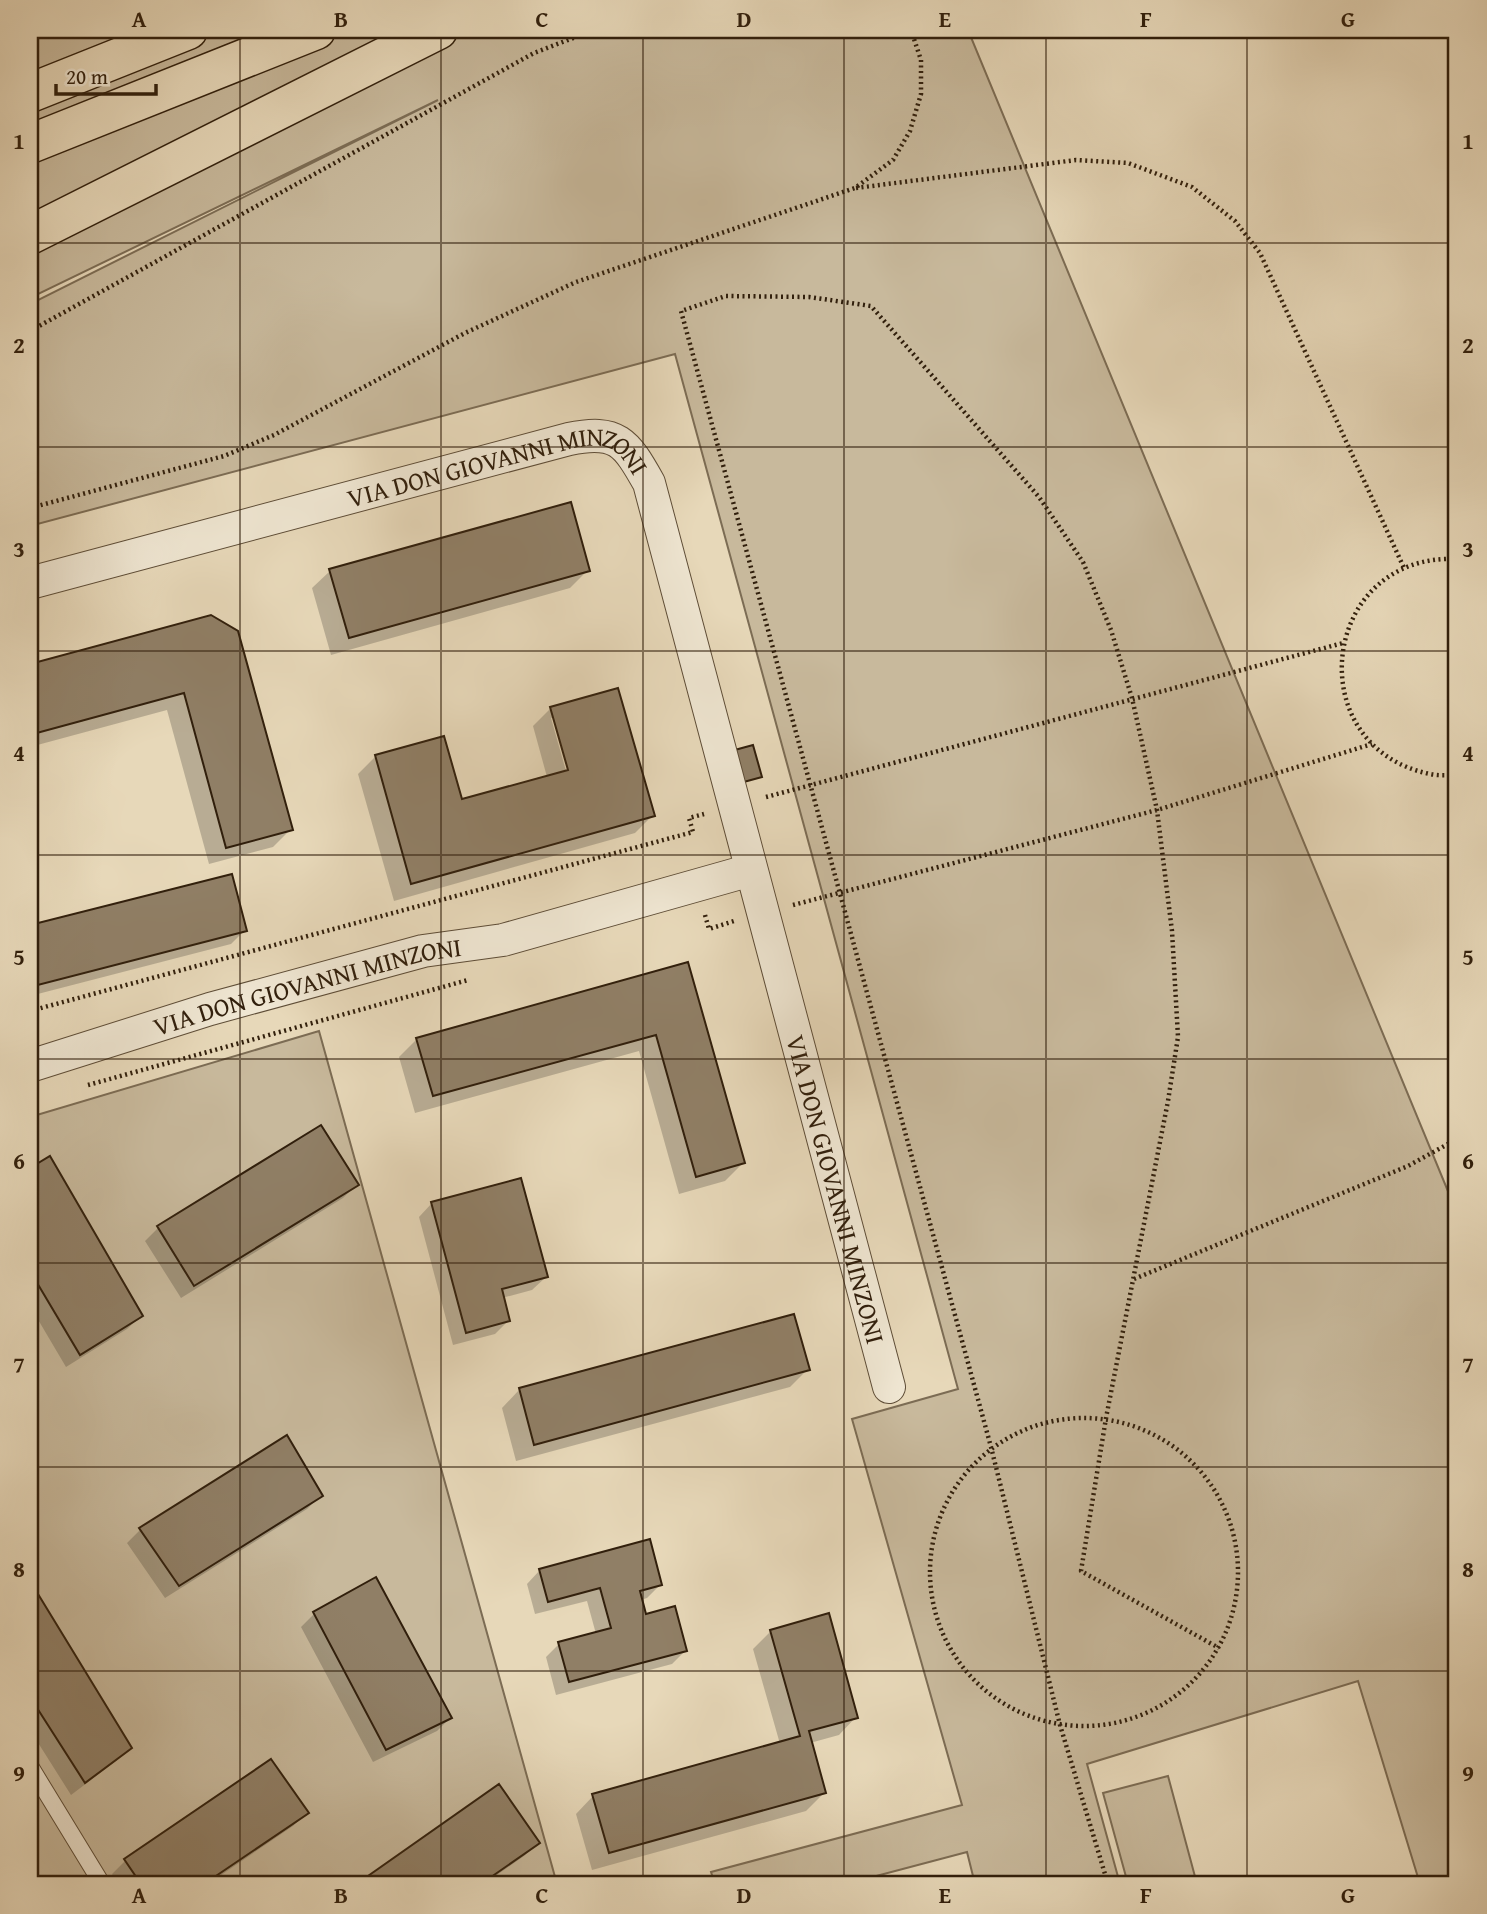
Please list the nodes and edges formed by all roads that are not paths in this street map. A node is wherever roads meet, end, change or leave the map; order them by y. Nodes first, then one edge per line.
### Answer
1 (188, 30) edge
2 (316, 30) edge
3 (438, 30) edge
4 (30, 93) edge
5 (30, 144) edge
6 (30, 234) edge
7 (30, 583) edge
8 (751, 870) junction
9 (30, 1066) edge
10 (889, 1387) dead end
11 (30, 1766) edge
12 (102, 1884) edge

1 - 4 main road
2 - 5 main road
3 - 6 main road
7 - 8 street, VIA DON GIOVANNI MINZONI
8 - 9 street, VIA DON GIOVANNI MINZONI
8 - 10 street, VIA DON GIOVANNI MINZONI
11 - 12 lane

